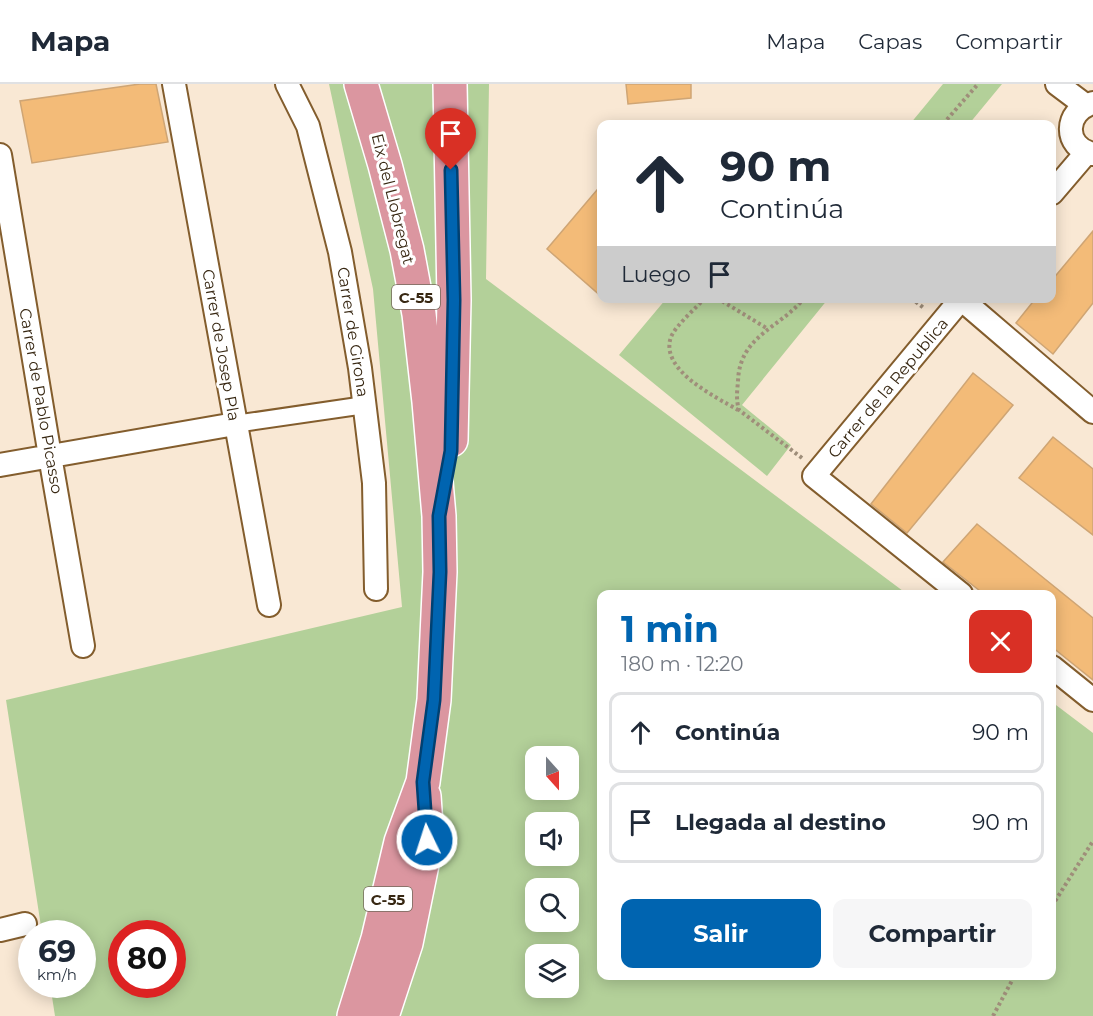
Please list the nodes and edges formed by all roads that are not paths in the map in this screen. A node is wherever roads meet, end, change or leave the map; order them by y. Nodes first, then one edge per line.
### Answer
1 (174, 84) edge
2 (287, 84) edge
3 (361, 84) edge
4 (450, 84) edge
5 (1057, 84) edge
6 (1089, 104) edge
7 (1090, 153) edge
8 (0, 155) edge
9 (1056, 189) edge
10 (959, 303) edge
11 (967, 303) edge
12 (364, 405) junction
13 (1093, 412) edge
14 (235, 424) junction
15 (50, 456) junction
16 (0, 465) edge
17 (439, 516) junction
18 (376, 589) dead end
19 (956, 590) edge
20 (269, 605) dead end
21 (83, 646) dead end
22 (1056, 670) edge
23 (1093, 700) edge
24 (423, 782) junction
25 (18, 926) edge
26 (0, 930) edge
27 (354, 1016) edge
28 (382, 1016) edge

1 - 14 street, Carrer de Josep Pla
2 - 12 street, Carrer de Girona
3 - 17 highway, Eix del Llobregat / C-55
4 - 17 highway
5 - 6 street
6 - 7 street
7 - 9 street
8 - 15 street, Carrer de Pablo Picasso
10 - 19 street, Carrer de la Republica
11 - 13 street
12 - 14 street
12 - 18 street, Carrer de Girona
14 - 15 street
14 - 20 street, Carrer de Josep Pla
15 - 16 street
15 - 21 street, Carrer de Pablo Picasso
17 - 24 highway, Eix del Llobregat / C-55
22 - 23 street
24 - 27 highway, Eix del Llobregat / C-55
24 - 28 highway, Eix del Llobregat / C-55
25 - 26 street

